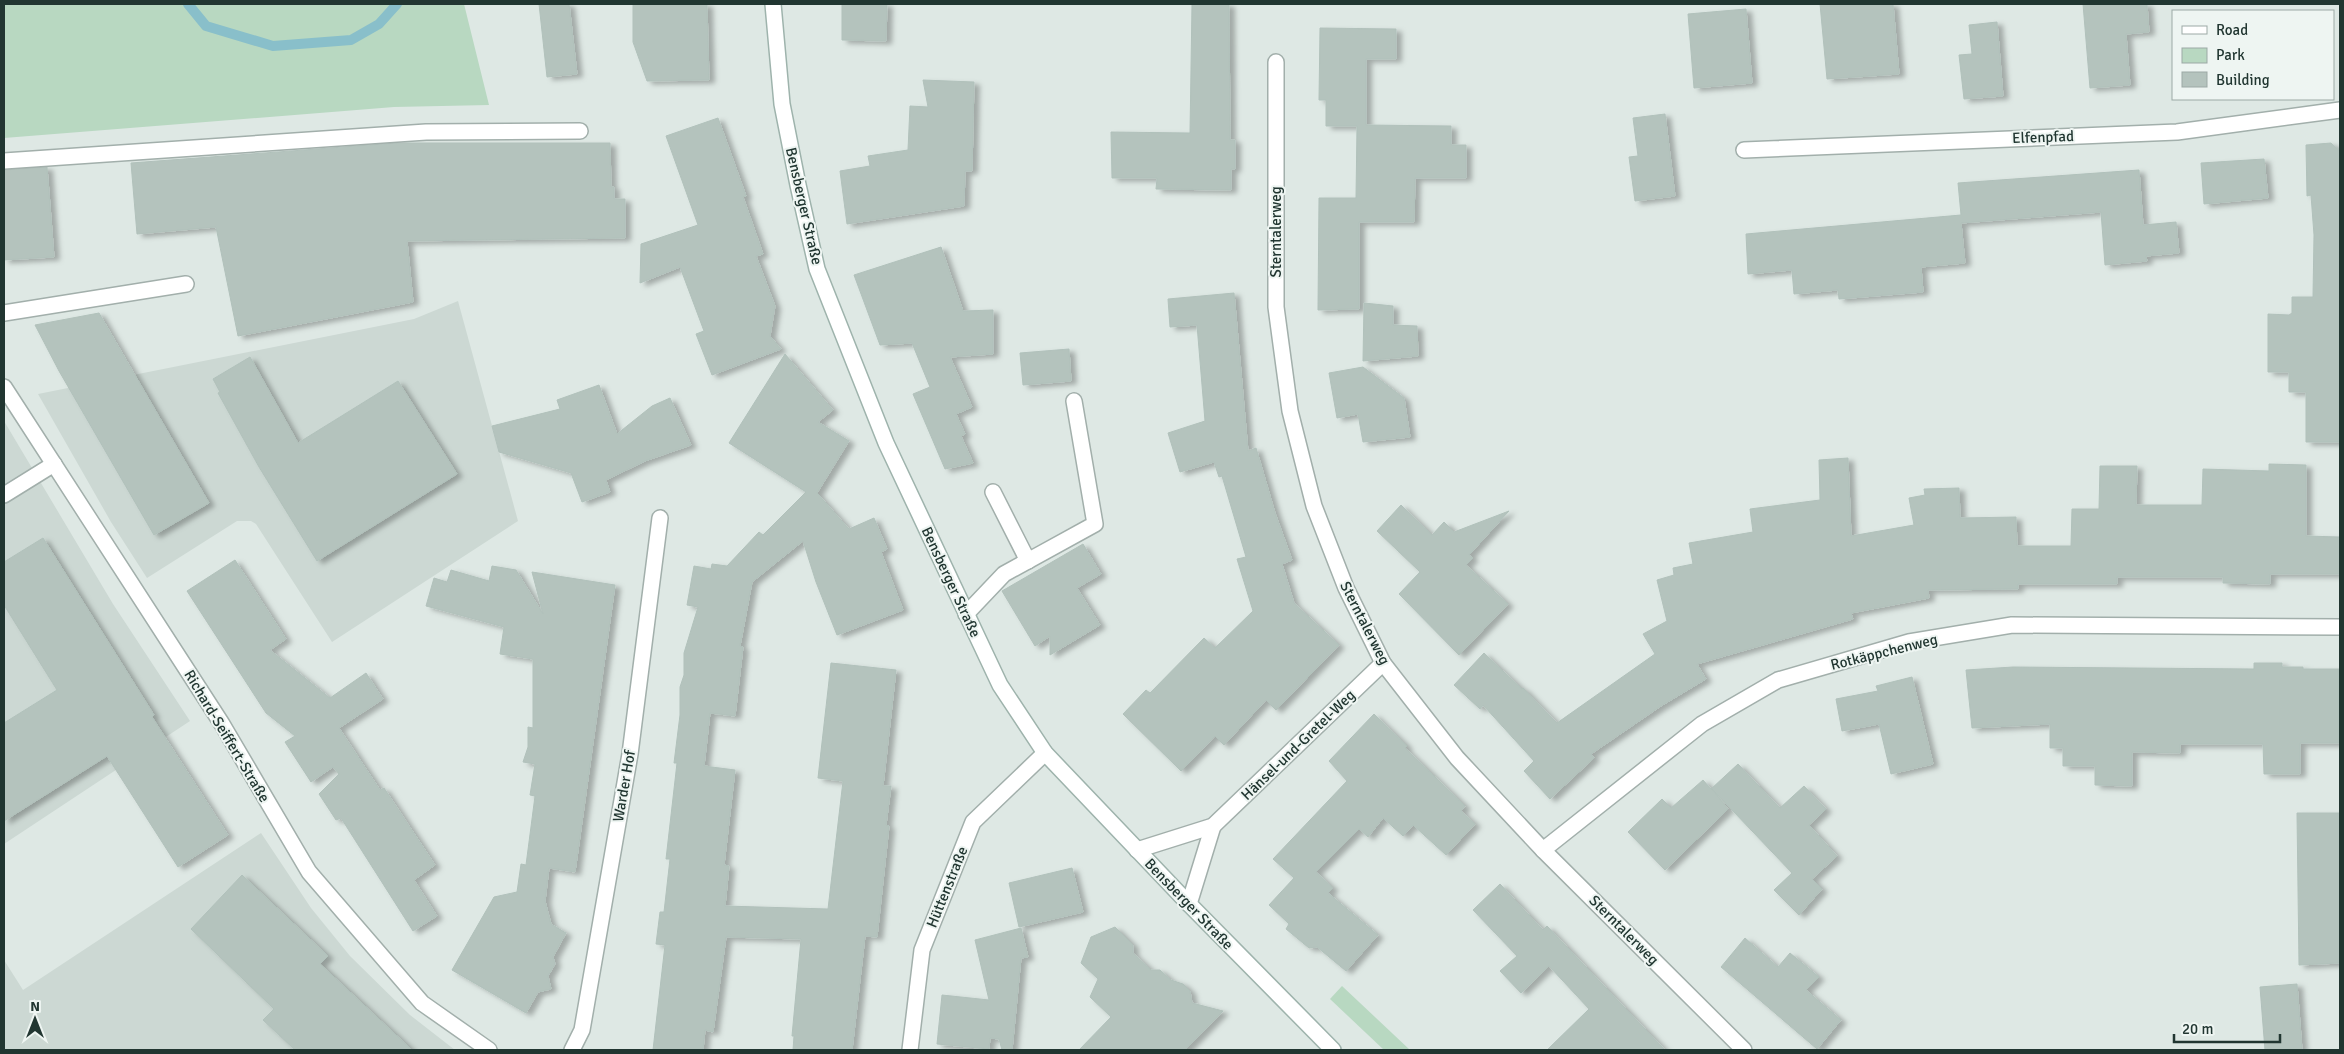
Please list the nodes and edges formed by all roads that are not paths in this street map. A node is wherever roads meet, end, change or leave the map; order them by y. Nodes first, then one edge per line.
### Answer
1 (773, 4) edge
2 (1276, 62) dead end
3 (2340, 110) edge
4 (580, 131) dead end
5 (1744, 150) dead end
6 (4, 161) edge
7 (186, 284) dead end
8 (4, 313) edge
9 (4, 387) edge
10 (1074, 401) dead end
11 (54, 464) junction
12 (993, 492) dead end
13 (4, 494) edge
14 (660, 518) dead end
15 (1028, 561) junction
16 (966, 614) junction
17 (2340, 627) edge
18 (1383, 663) junction
19 (1045, 753) junction
20 (1213, 826) junction
21 (1137, 850) junction
22 (1543, 850) junction
23 (1189, 904) junction
24 (489, 1050) edge
25 (572, 1050) edge
26 (910, 1050) edge
27 (1333, 1050) edge
28 (1744, 1050) edge

1 - 16 street, Bensberger Straße
2 - 18 street, Sterntalerweg
3 - 5 street, Elfenpfad
4 - 6 street
7 - 8 street
9 - 11 street, Richard-Seiffert-Straße
10 - 15 street
11 - 13 street
11 - 24 street, Richard-Seiffert-Straße
12 - 15 street
14 - 25 street, Warder Hof
15 - 16 street
16 - 19 street, Bensberger Straße
17 - 22 street, Rotkäppchenweg
18 - 20 street, Hänsel-und-Gretel-Weg
18 - 22 street, Sterntalerweg
19 - 21 street, Bensberger Straße
19 - 26 street, Hüttenstraße
20 - 21 street, Hänsel-und-Gretel-Weg
20 - 23 street, Hänsel-und-Gretel-Weg
21 - 23 street, Bensberger Straße
22 - 28 street, Sterntalerweg
23 - 27 street, Bensberger Straße

